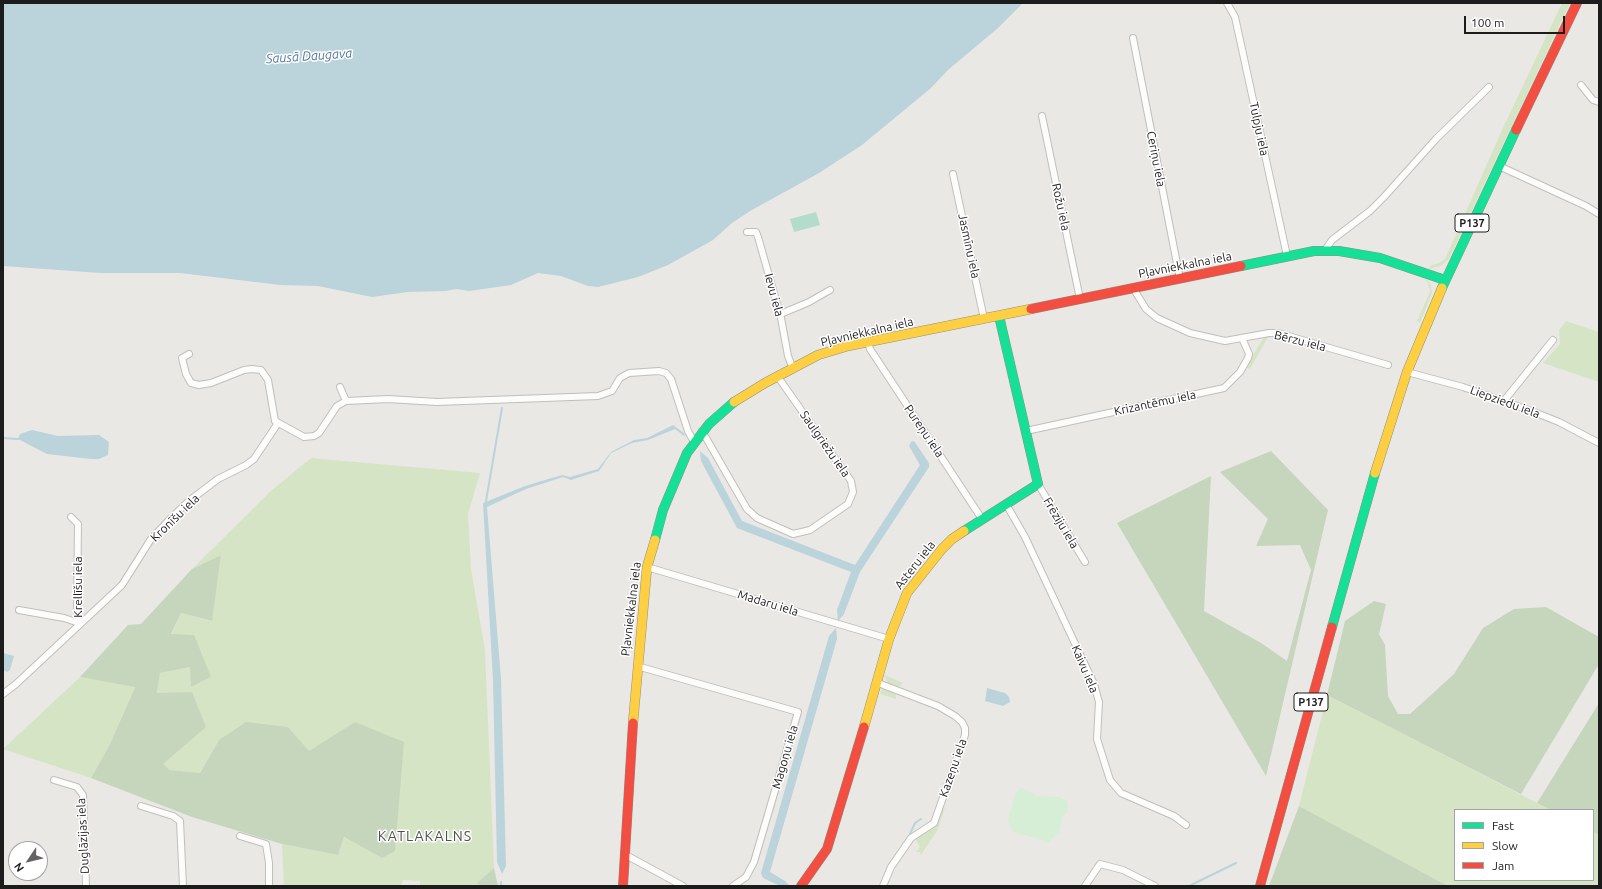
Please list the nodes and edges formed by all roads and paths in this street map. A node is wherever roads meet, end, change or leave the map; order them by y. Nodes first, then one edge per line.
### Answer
1 (1227, 3) edge
2 (1577, 3) edge
3 (1134, 38) dead end
4 (1581, 85) dead end
5 (1489, 87) dead end
6 (1599, 102) edge
7 (1042, 116) dead end
8 (1499, 166) junction
9 (953, 174) dead end
10 (1597, 213) edge
11 (747, 232) dead end
12 (1325, 250) junction
13 (1287, 256) junction
14 (1180, 279) junction
15 (1445, 280) junction
16 (1133, 288) junction
17 (830, 290) dead end
18 (1080, 299) junction
19 (779, 312) junction
20 (999, 316) junction
21 (984, 319) junction
22 (1242, 338) junction
23 (1553, 340) dead end
24 (868, 342) junction
25 (189, 354) dead end
26 (1388, 365) dead end
27 (793, 368) junction
28 (1407, 372) junction
29 (778, 377) junction
30 (340, 387) dead end
31 (346, 401) junction
32 (1503, 402) junction
33 (278, 423) junction
34 (1026, 431) junction
35 (702, 432) junction
36 (694, 442) junction
37 (1599, 444) edge
38 (1038, 484) junction
39 (1006, 504) junction
40 (71, 517) dead end
41 (982, 519) junction
42 (1084, 562) dead end
43 (647, 567) junction
44 (19, 610) dead end
45 (79, 623) junction
46 (889, 639) junction
47 (637, 666) junction
48 (878, 683) junction
49 (3, 694) edge
50 (54, 780) dead end
51 (141, 806) dead end
52 (1186, 825) dead end
53 (240, 836) dead end
54 (624, 854) junction
55 (86, 886) edge
56 (183, 886) edge
57 (268, 886) edge
58 (623, 886) edge
59 (683, 886) edge
60 (733, 886) edge
61 (801, 886) edge
62 (883, 886) edge
63 (1085, 886) edge
64 (1156, 886) edge
65 (1260, 886) edge

1 - 13 street, Tulpju iela
2 - 8 street, P137
3 - 14 street, Ceriņu iela
4 - 6 street
5 - 12 street
7 - 18 street, Rožu iela
8 - 10 street
8 - 15 street, P137
9 - 21 street, Jasmīnu iela
11 - 19 street, Ievu iela
12 - 13 street, Pļavniekkalna iela
12 - 15 street, Pļavniekkalna iela
13 - 14 street, Pļavniekkalna iela
14 - 16 street, Pļavniekkalna iela
15 - 28 street, P137
16 - 18 street, Pļavniekkalna iela
16 - 22 street, Bērzu iela
17 - 19 street
18 - 20 street, Pļavniekkalna iela
19 - 27 street, Ievu iela
20 - 21 street, Pļavniekkalna iela
20 - 34 street
21 - 24 street, Pļavniekkalna iela
22 - 26 street, Bērzu iela
22 - 34 street, Krizantēmu iela
23 - 32 street
24 - 27 street, Pļavniekkalna iela
24 - 41 street, Pureņu iela
25 - 33 street
27 - 29 street, Pļavniekkalna iela
28 - 32 street, Liepziedu iela
28 - 65 street, P137
29 - 35 street, Pļavniekkalna iela
29 - 35 street, Saulgriežu iela
30 - 31 street
31 - 33 street
31 - 36 street
32 - 37 street, Liepziedu iela
33 - 45 street, Kronīšu iela
34 - 38 street
35 - 36 street, Pļavniekkalna iela
36 - 43 street, Pļavniekkalna iela
38 - 39 street, Asteru iela
38 - 42 street, Frēziju iela
39 - 41 street, Asteru iela
39 - 52 street, Kaivu iela
40 - 45 street, Krellīšu iela
41 - 46 street, Asteru iela
43 - 46 street, Madaru iela
43 - 47 street, Pļavniekkalna iela
44 - 45 street, Krellīšu iela
45 - 49 street, Kronīšu iela
46 - 48 street, Asteru iela
47 - 54 street, Pļavniekkalna iela
47 - 60 street, Magoņu iela
48 - 61 street, Asteru iela
48 - 62 street, Kazeņu iela
50 - 55 street, Duglāzijas iela
51 - 56 street
53 - 57 street
54 - 58 street, Pļavniekkalna iela
54 - 59 street
63 - 64 street

